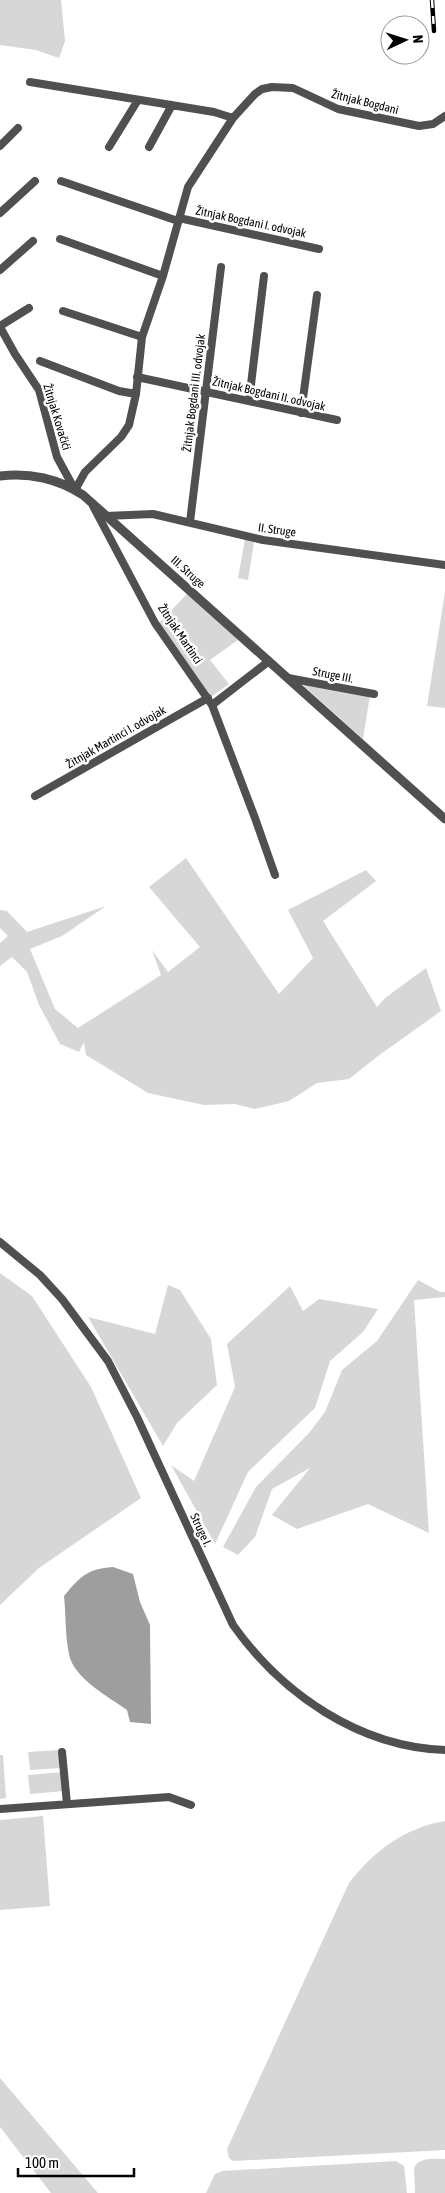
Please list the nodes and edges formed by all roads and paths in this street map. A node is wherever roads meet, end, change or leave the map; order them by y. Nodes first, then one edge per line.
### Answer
1 (30, 82) dead end
2 (138, 100) junction
3 (172, 105) junction
4 (445, 116) edge
5 (233, 118) junction
6 (18, 128) dead end
7 (0, 146) edge
8 (109, 147) dead end
9 (150, 147) dead end
10 (61, 180) dead end
11 (35, 181) dead end
12 (0, 213) edge
13 (178, 220) junction
14 (60, 239) dead end
15 (33, 241) dead end
16 (319, 249) dead end
17 (221, 267) dead end
18 (0, 270) edge
19 (163, 276) junction
20 (264, 276) dead end
21 (317, 295) dead end
22 (29, 308) dead end
23 (63, 311) dead end
24 (0, 326) edge
25 (142, 337) junction
26 (40, 362) dead end
27 (137, 378) junction
28 (206, 391) junction
29 (136, 394) junction
30 (249, 401) junction
31 (301, 413) junction
32 (338, 420) dead end
33 (0, 476) edge
34 (75, 490) junction
35 (91, 502) junction
36 (106, 516) junction
37 (190, 522) junction
38 (445, 565) edge
39 (269, 661) junction
40 (288, 678) junction
41 (374, 694) dead end
42 (210, 701) junction
43 (36, 796) dead end
44 (445, 818) edge
45 (275, 875) dead end
46 (0, 1242) edge
47 (445, 1750) edge
48 (62, 1752) dead end
49 (67, 1804) junction
50 (192, 1805) dead end
51 (0, 1810) edge

1 - 2 street
2 - 3 street
2 - 8 street
3 - 5 street
3 - 9 street
4 - 5 street, Žitnjak Bogdani
5 - 13 street, Žitnjak Bogdani
6 - 7 street
10 - 13 street
11 - 12 street
13 - 16 street, Žitnjak Bogdani I. odvojak
13 - 19 street, Žitnjak Bogdani
14 - 19 street
15 - 18 street
17 - 28 street, Žitnjak Bogdani III. odvojak
19 - 25 street, Žitnjak Bogdani
20 - 30 street
21 - 31 street
22 - 24 street, Žitnjak Kovačići
23 - 25 street
24 - 34 street, Žitnjak Kovačići
25 - 27 street, Žitnjak Bogdani
26 - 29 street
27 - 28 street, Žitnjak Bogdani II. odvojak
27 - 29 street, Žitnjak Bogdani
28 - 30 street, Žitnjak Bogdani II. odvojak
28 - 37 street, Žitnjak Bogdani III. odvojak
29 - 34 street, Žitnjak Bogdani
30 - 31 street, Žitnjak Bogdani II. odvojak
31 - 32 street, Žitnjak Bogdani II. odvojak
33 - 34 street, Žitnjak Martinci
34 - 35 street, Žitnjak Martinci
35 - 36 street, III. Struge
35 - 42 street, Žitnjak Martinci
36 - 37 street, II. Struge
36 - 39 street, III. Struge
37 - 38 street, II. Struge
39 - 40 street, III. Struge
39 - 42 street
40 - 41 street, Struge III.
40 - 44 street, III. Struge
42 - 43 street, Žitnjak Martinci I. odvojak
42 - 45 street, Žitnjak Martinci
46 - 47 street, Struge I.
48 - 49 street
49 - 50 street
49 - 51 street

